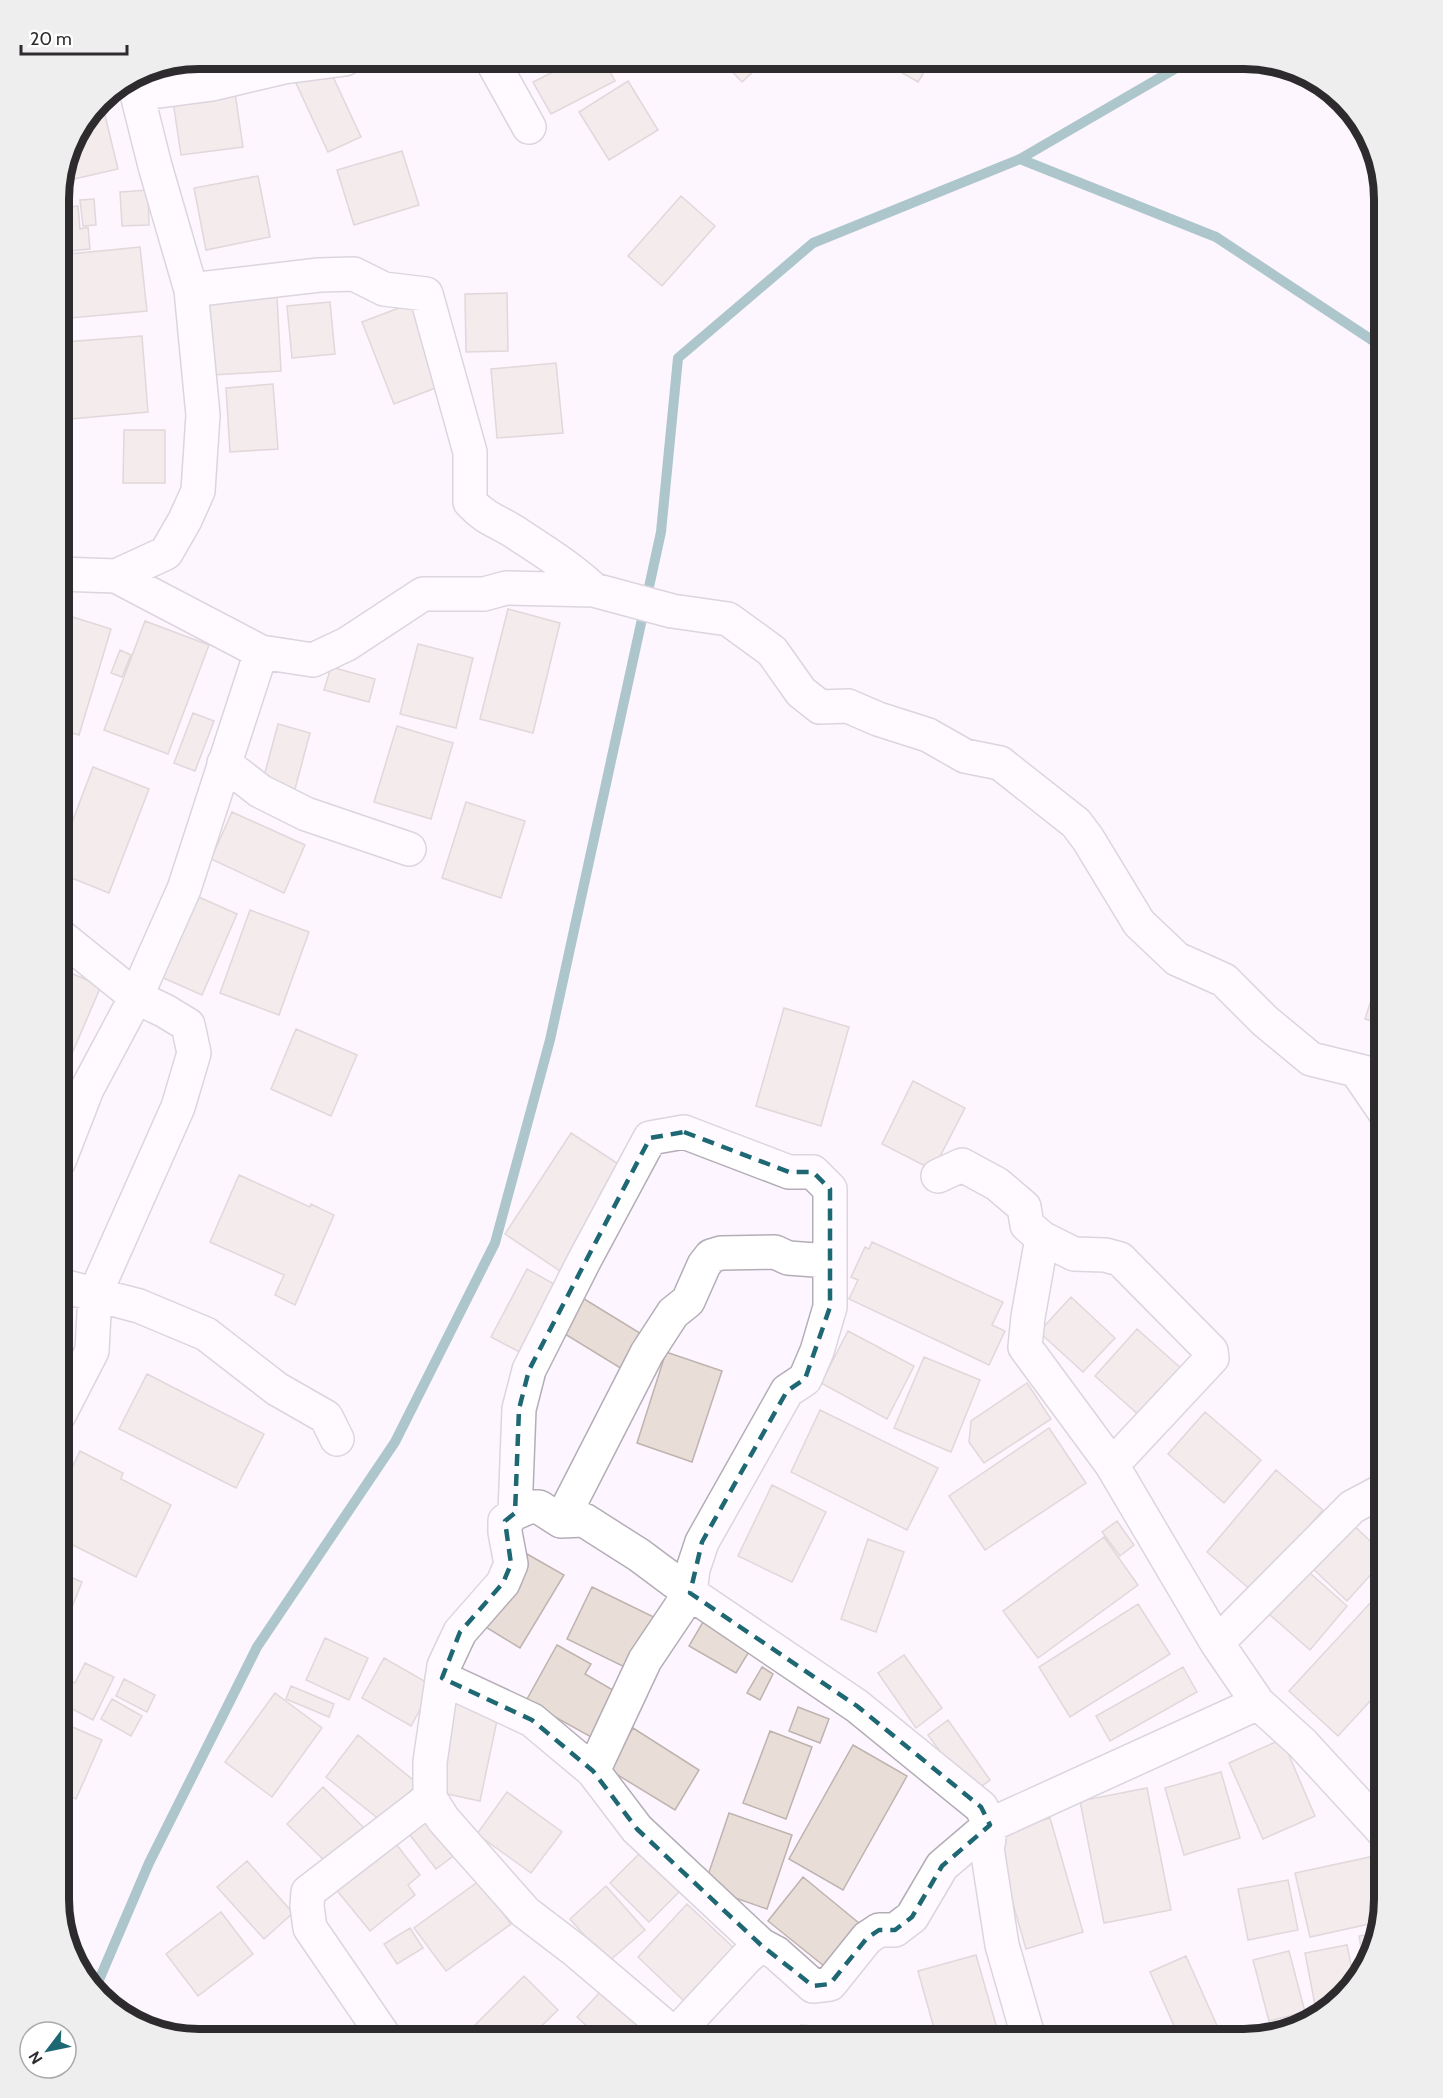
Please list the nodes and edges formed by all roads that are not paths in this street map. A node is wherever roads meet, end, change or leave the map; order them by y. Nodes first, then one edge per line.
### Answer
1 (261, 69) edge
2 (497, 69) edge
3 (140, 83) edge
4 (134, 86) edge
5 (529, 127) dead end
6 (191, 290) junction
7 (69, 574) edge
8 (116, 576) junction
9 (594, 590) junction
10 (261, 652) junction
11 (224, 763) junction
12 (409, 849) dead end
13 (69, 943) edge
14 (136, 998) junction
15 (1370, 1073) edge
16 (69, 1135) edge
17 (938, 1176) dead end
18 (1042, 1238) junction
19 (829, 1261) junction
20 (69, 1288) edge
21 (95, 1294) junction
22 (69, 1396) edge
23 (338, 1439) dead end
24 (1112, 1465) junction
25 (1374, 1495) edge
26 (515, 1513) junction
27 (561, 1521) junction
28 (690, 1593) junction
29 (1217, 1643) junction
30 (442, 1678) junction
31 (1257, 1703) junction
32 (593, 1771) junction
33 (430, 1798) junction
34 (1374, 1816) edge
35 (990, 1825) junction
36 (761, 1946) junction
37 (379, 2029) edge
38 (664, 2029) edge
39 (680, 2029) edge
40 (1026, 2029) edge

1 - 3 street
2 - 5 street
4 - 6 street
6 - 8 street
6 - 9 street
7 - 8 street
8 - 10 street
9 - 10 street
9 - 15 street
10 - 11 street
11 - 12 street
11 - 14 street
13 - 14 street
14 - 16 street
14 - 21 street
17 - 18 street
18 - 24 street
18 - 24 street
19 - 26 street
19 - 27 street
19 - 28 street
20 - 21 street
21 - 22 street
21 - 23 street
24 - 29 street
25 - 29 street
26 - 27 street
26 - 30 street
27 - 28 street
28 - 32 street
28 - 35 street
29 - 31 street
30 - 32 street
30 - 33 street
31 - 34 street
31 - 35 street
32 - 36 street
33 - 37 street
33 - 38 street
35 - 36 street
35 - 40 street
36 - 39 street

